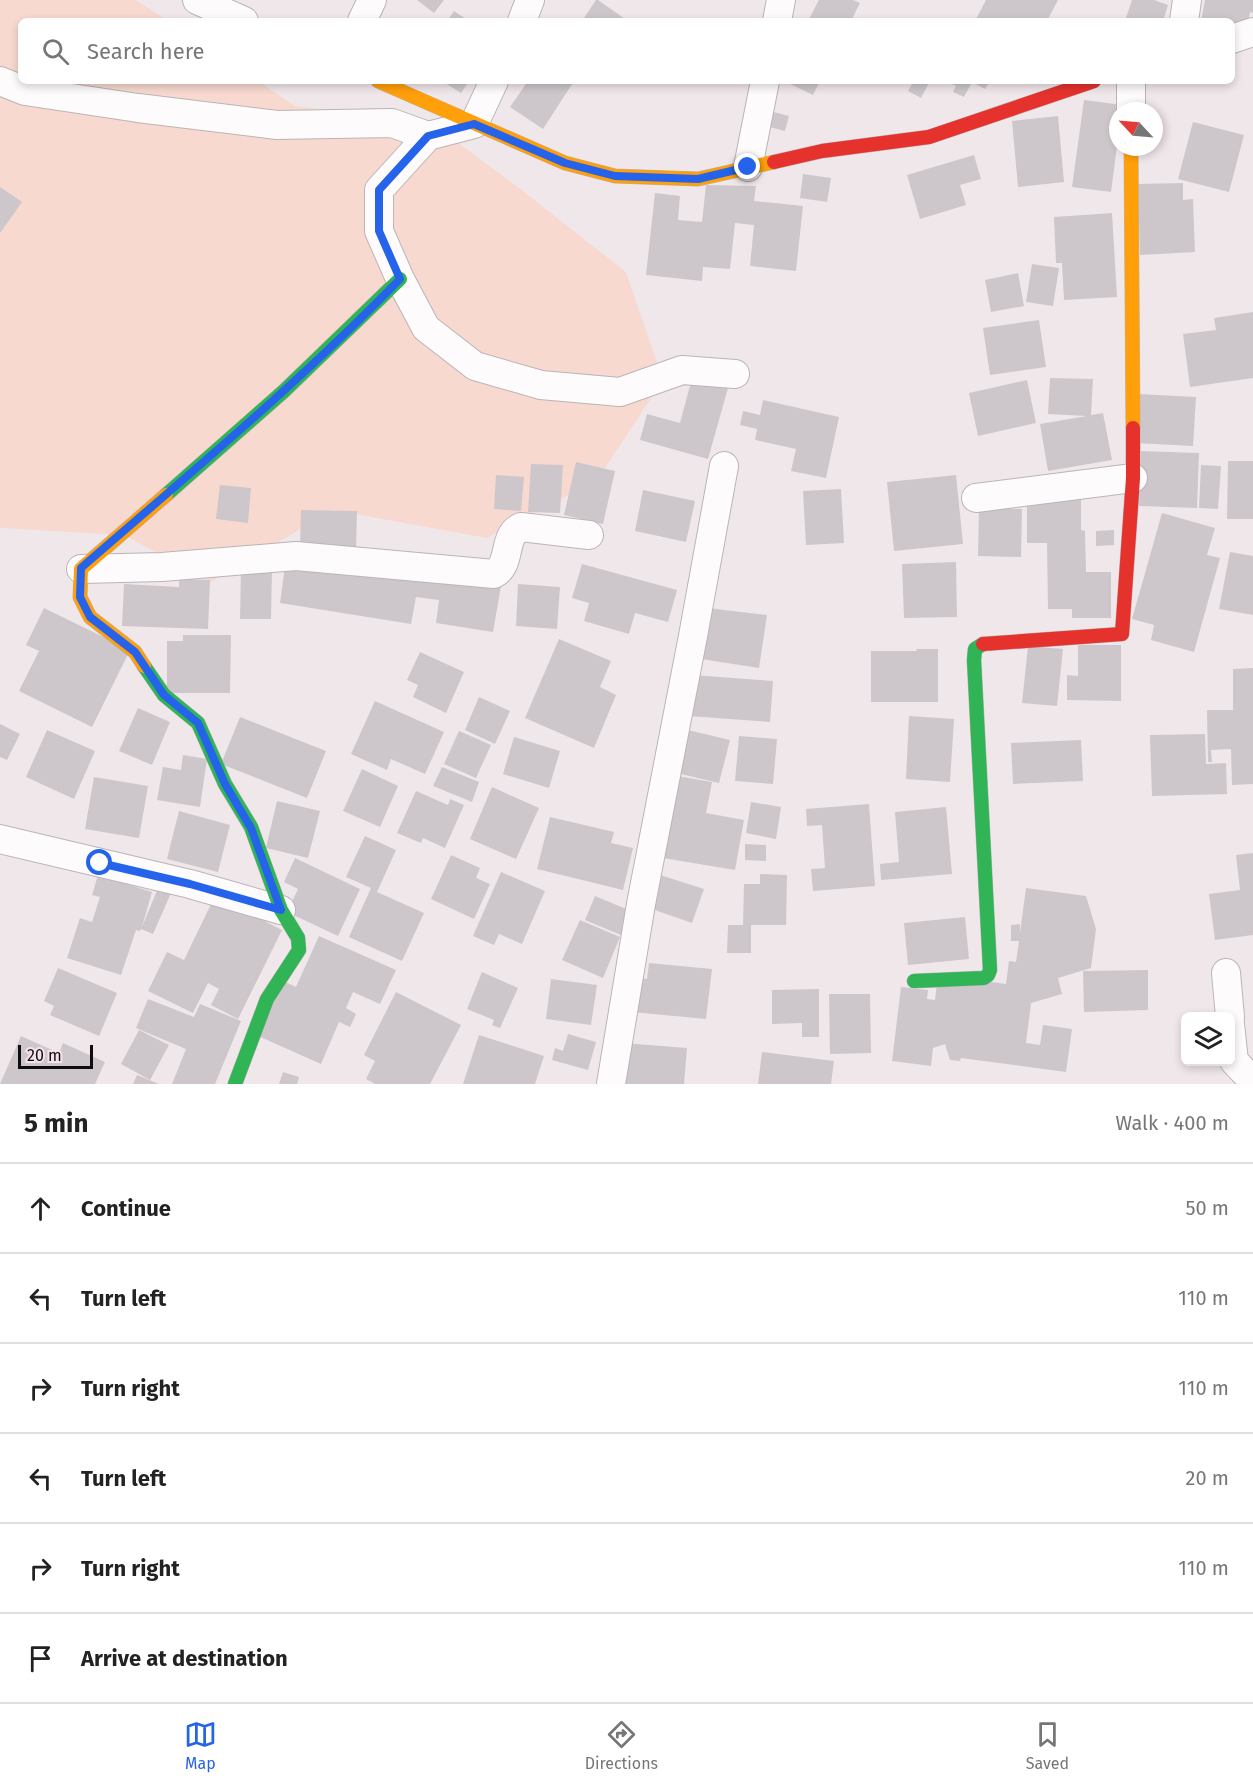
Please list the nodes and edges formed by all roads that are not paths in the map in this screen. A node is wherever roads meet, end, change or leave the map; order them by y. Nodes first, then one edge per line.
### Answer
1 (197, 0) edge
2 (372, 0) edge
3 (530, 0) edge
4 (781, 0) edge
5 (1187, 0) edge
6 (237, 18) edge
7 (363, 18) edge
8 (523, 18) edge
9 (778, 18) edge
10 (1184, 18) edge
11 (1253, 32) edge
12 (1235, 38) edge
13 (0, 81) edge
14 (385, 84) edge
15 (494, 84) edge
16 (764, 84) edge
17 (1085, 84) edge
18 (1131, 84) edge
19 (1131, 102) edge
20 (474, 124) junction
21 (428, 136) junction
22 (1131, 156) edge
23 (748, 167) junction
24 (400, 279) junction
25 (735, 374) dead end
26 (724, 466) dead end
27 (1133, 478) junction
28 (976, 498) dead end
29 (589, 535) dead end
30 (81, 568) junction
31 (0, 839) edge
32 (281, 910) junction
33 (1226, 973) dead end
34 (914, 981) dead end
35 (1230, 1012) edge
36 (1235, 1062) edge
37 (1253, 1081) edge
38 (235, 1084) edge
39 (611, 1084) edge

1 - 6 street
2 - 7 street
3 - 8 street
4 - 9 street
5 - 10 street
11 - 12 street
13 - 21 street
14 - 20 street
15 - 20 street
16 - 23 street
17 - 23 street
18 - 19 street
20 - 21 street
20 - 23 street
21 - 24 street
22 - 27 street
24 - 25 street
24 - 30 street
26 - 39 street
27 - 28 street
27 - 34 street
29 - 30 street
30 - 32 street
31 - 32 street
32 - 38 street
33 - 35 street
36 - 37 street

